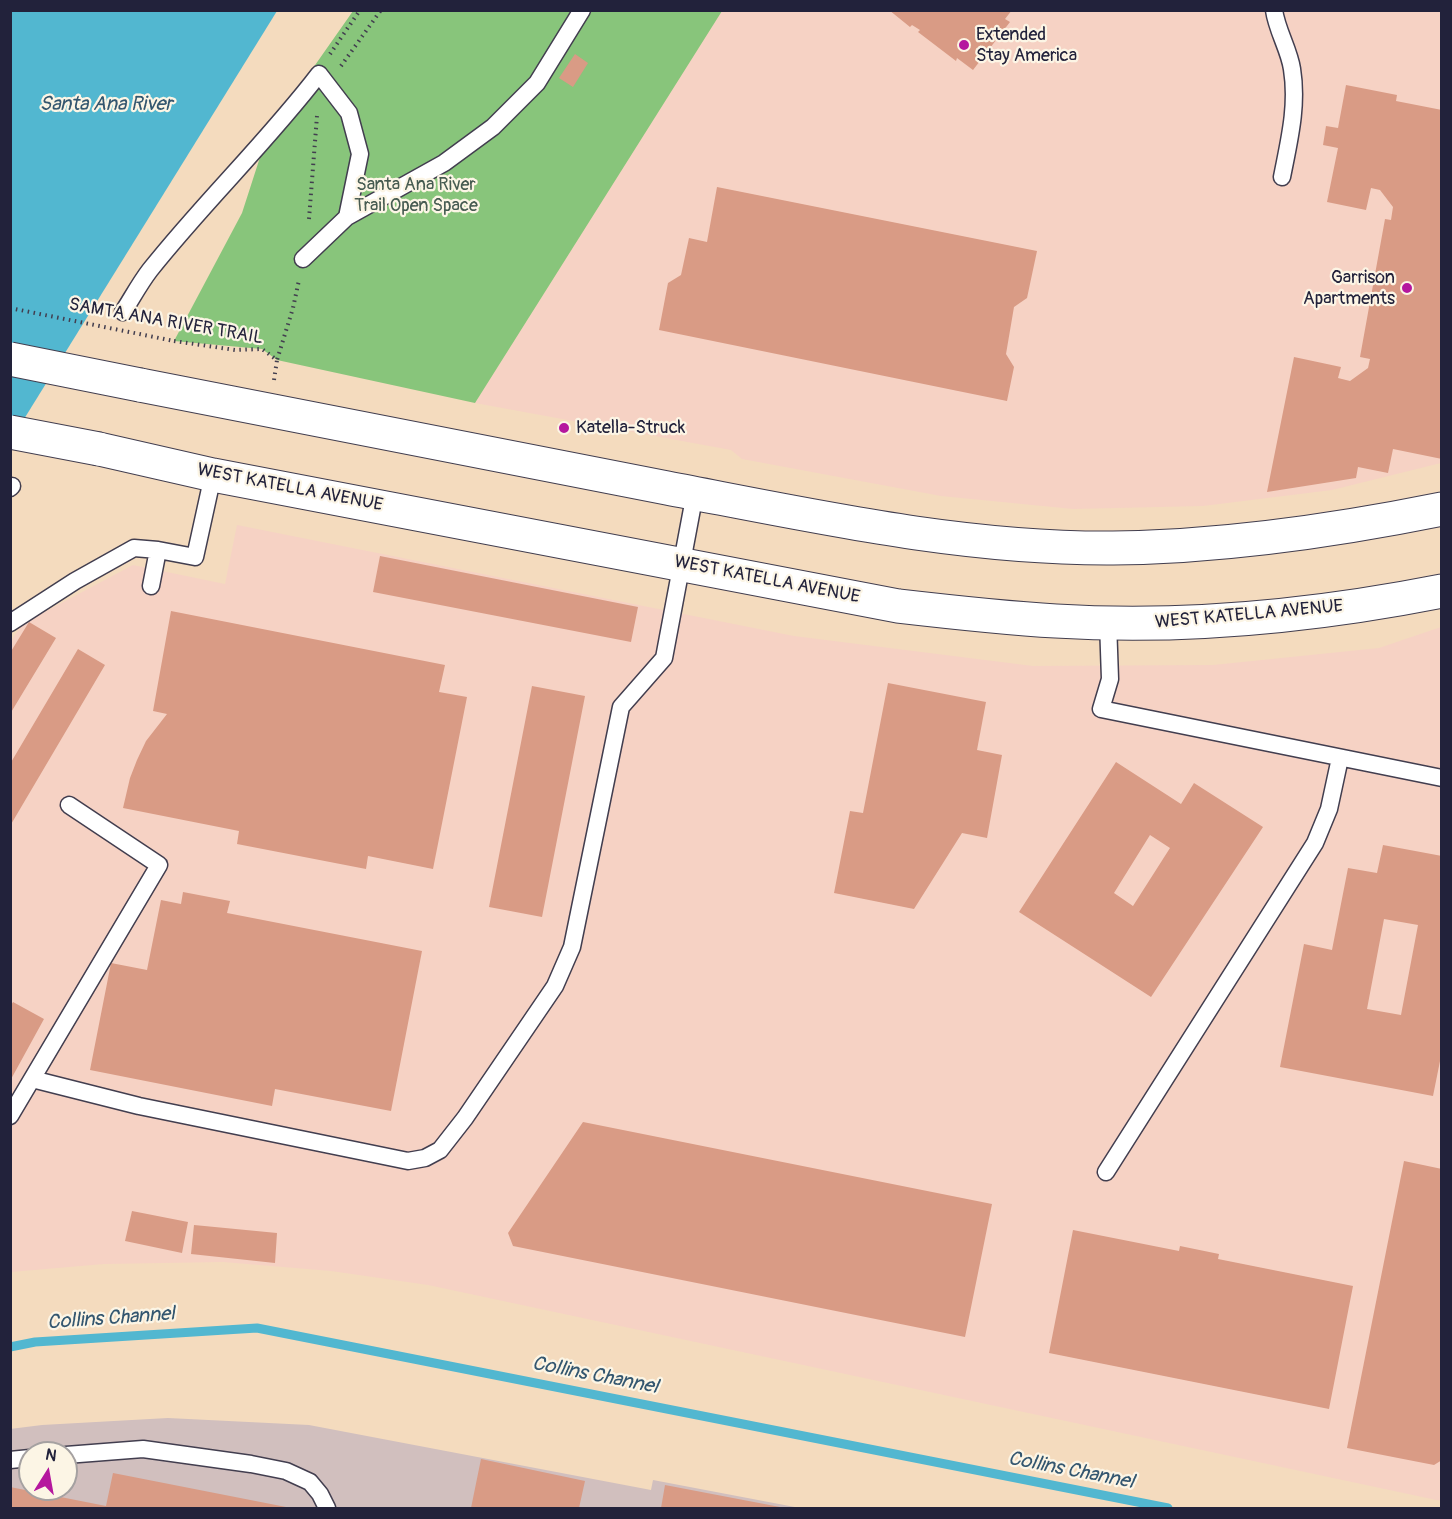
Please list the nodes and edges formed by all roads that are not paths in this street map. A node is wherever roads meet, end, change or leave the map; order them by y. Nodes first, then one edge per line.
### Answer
1 (582, 10) edge
2 (1274, 10) edge
3 (1282, 177) dead end
4 (347, 217) junction
5 (303, 259) road end
6 (123, 312) dead end
7 (10, 359) edge
8 (10, 432) edge
9 (213, 475) junction
10 (695, 493) junction
11 (1442, 509) edge
12 (158, 550) junction
13 (682, 564) junction
14 (151, 586) dead end
15 (1442, 591) edge
16 (1108, 622) junction
17 (10, 623) edge
18 (1340, 758) junction
19 (1442, 778) edge
20 (69, 805) dead end
21 (32, 1079) junction
22 (10, 1116) edge
23 (1106, 1172) dead end
24 (78, 1454) edge
25 (327, 1509) edge

1 - 4 lane
2 - 3 lane
4 - 5 lane
4 - 6 lane
7 - 10 main road, bridge
8 - 9 main road, WEST KATELLA AVENUE, bridge
9 - 12 lane
9 - 13 main road, WEST KATELLA AVENUE
10 - 11 main road
10 - 13 lane
12 - 14 lane
12 - 17 lane
13 - 16 main road, WEST KATELLA AVENUE
13 - 21 lane
15 - 16 main road, WEST KATELLA AVENUE
16 - 18 lane
18 - 19 lane
18 - 23 lane
20 - 21 lane
21 - 22 lane
24 - 25 lane

